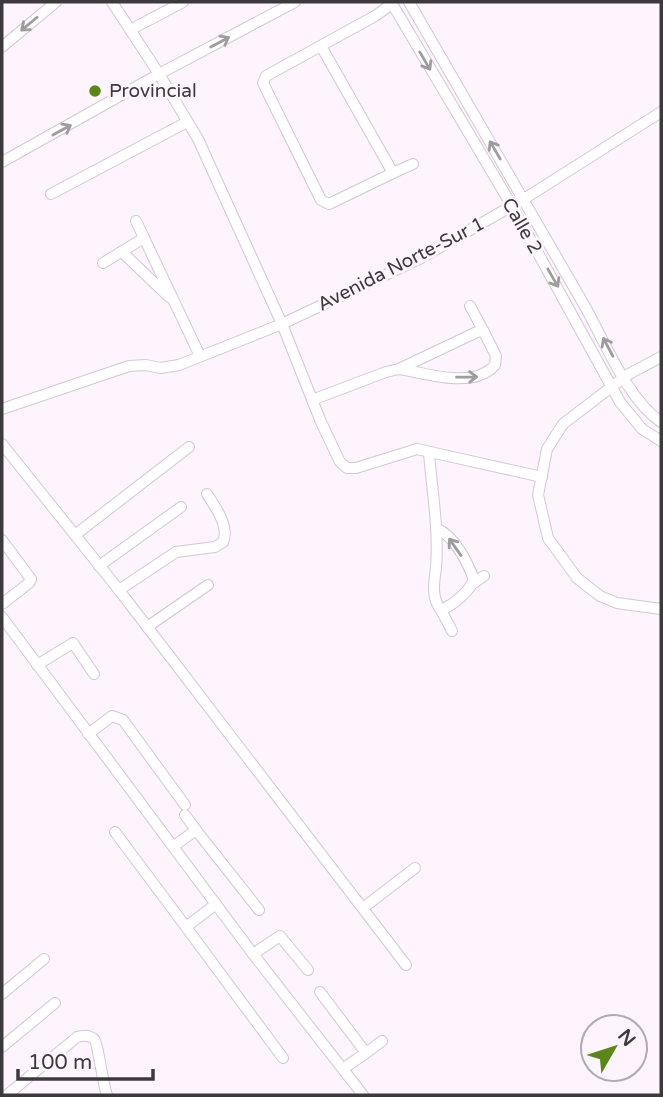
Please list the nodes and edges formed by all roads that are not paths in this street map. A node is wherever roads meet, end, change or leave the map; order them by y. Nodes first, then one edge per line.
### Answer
1 (56, 2) edge
2 (111, 2) edge
3 (183, 2) edge
4 (295, 2) edge
5 (409, 2) edge
6 (392, 3) edge
7 (130, 30) junction
8 (321, 46) junction
9 (2, 47) edge
10 (159, 74) junction
11 (661, 112) edge
12 (187, 122) junction
13 (2, 162) edge
14 (413, 164) dead end
15 (393, 173) junction
16 (51, 194) dead end
17 (524, 199) junction
18 (512, 206) junction
19 (136, 221) dead end
20 (144, 238) junction
21 (122, 252) junction
22 (103, 263) dead end
23 (173, 301) junction
24 (470, 306) dead end
25 (282, 324) junction
26 (484, 332) junction
27 (200, 356) junction
28 (425, 356) junction
29 (661, 357) edge
30 (399, 369) junction
31 (429, 373) junction
32 (624, 378) junction
33 (610, 387) junction
34 (312, 400) junction
35 (2, 410) edge
36 (661, 422) edge
37 (661, 441) edge
38 (2, 444) edge
39 (189, 447) dead end
40 (429, 453) junction
41 (542, 477) junction
42 (207, 494) dead end
43 (181, 507) dead end
44 (437, 529) junction
45 (75, 535) junction
46 (2, 540) edge
47 (99, 566) junction
48 (484, 576) dead end
49 (472, 584) junction
50 (208, 585) dead end
51 (118, 590) junction
52 (2, 604) edge
53 (661, 608) edge
54 (440, 610) junction
55 (2, 617) edge
56 (147, 627) junction
57 (452, 631) dead end
58 (37, 665) junction
59 (94, 674) dead end
60 (88, 734) junction
61 (197, 830) junction
62 (115, 832) dead end
63 (174, 846) junction
64 (415, 868) dead end
65 (216, 904) junction
66 (363, 908) junction
67 (259, 910) dead end
68 (186, 927) junction
69 (253, 954) junction
70 (44, 959) dead end
71 (407, 965) dead end
72 (308, 970) dead end
73 (320, 992) dead end
74 (2, 994) edge
75 (55, 1003) dead end
76 (382, 1041) dead end
77 (2, 1047) edge
78 (366, 1053) junction
79 (283, 1058) dead end
80 (344, 1068) junction
81 (7, 1095) edge
82 (107, 1095) edge
83 (361, 1095) edge

1 -> 9 street
2 - 7 street
3 - 7 street
10 -> 4 street
17 -> 5 street
6 - 8 street
6 -> 18 street, Calle 2
7 - 10 street
8 - 15 street
8 - 15 street
10 - 12 street
13 -> 10 street
11 - 17 street, Avenida Norte-Sur 1
12 - 16 street
12 - 25 street
14 - 15 street
17 - 18 street, Avenida Norte-Sur 1
32 -> 17 street
18 - 25 street, Avenida Norte-Sur 1
18 -> 33 street, Calle 2
19 - 20 street
20 - 21 street
20 - 23 street
21 - 22 street
21 - 23 street
23 - 27 street
24 - 26 street
25 - 27 street, Avenida Norte-Sur 1
25 - 34 street
26 - 28 street
31 -> 26 street
27 - 35 street, Avenida Norte-Sur 1
28 - 30 street
28 - 31 street
29 - 32 street
30 - 31 street
30 - 34 street
32 - 33 street
32 - 36 street
33 - 37 street, Calle 2
33 - 41 street
34 - 40 street
38 - 45 street
39 - 45 street
40 - 41 street
40 - 44 street
41 - 53 street
42 - 51 street
43 - 47 street
49 -> 44 street
44 - 54 street
45 - 47 street
46 - 52 street
47 - 51 street
48 - 49 street
49 - 54 street
50 - 56 street
51 - 56 street
54 - 57 street
55 - 58 street
56 - 66 street
58 - 59 street
58 - 60 street
60 - 61 street
60 - 63 street
61 - 63 street
61 - 67 street
62 - 68 street
63 - 65 street
64 - 66 street
65 - 68 street
65 - 69 street
66 - 71 street
68 - 79 street
69 - 72 street
69 - 80 street
70 - 74 street
73 - 78 street
75 - 77 street
76 - 78 street
78 - 80 street
80 - 83 street
81 - 82 street

